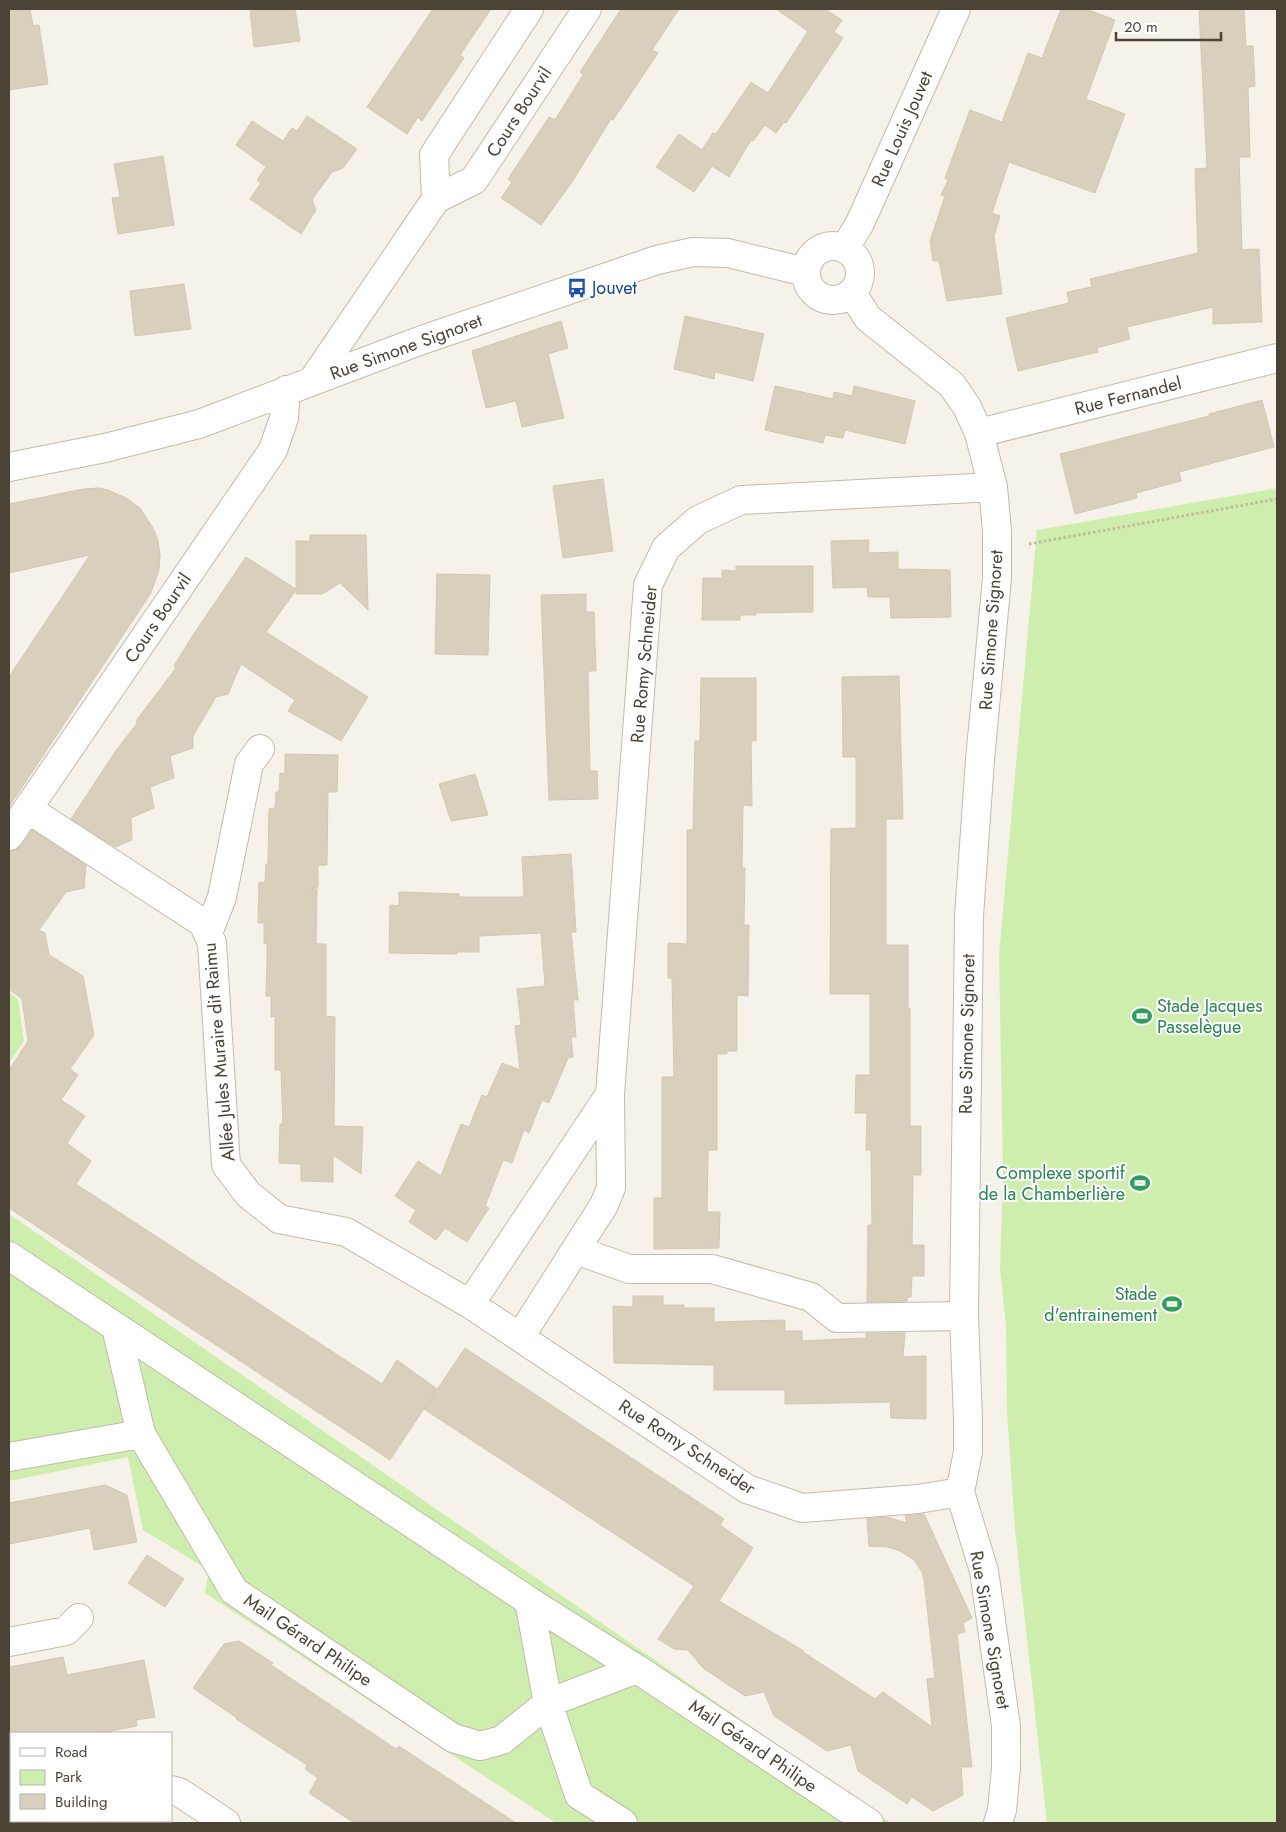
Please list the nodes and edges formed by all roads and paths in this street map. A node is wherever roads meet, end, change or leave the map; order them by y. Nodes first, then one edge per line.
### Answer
1 (529, 9) edge
2 (587, 9) edge
3 (956, 9) edge
4 (436, 199) junction
5 (845, 248) junction
6 (805, 272) junction
7 (852, 293) junction
8 (1277, 358) edge
9 (313, 380) junction
10 (286, 390) junction
11 (979, 433) junction
12 (9, 467) edge
13 (993, 487) junction
14 (1277, 499) edge
15 (998, 550) junction
16 (260, 750) dead end
17 (28, 809) junction
18 (9, 836) edge
19 (208, 934) junction
20 (610, 1094) junction
21 (576, 1250) junction
22 (9, 1256) edge
23 (470, 1304) junction
24 (964, 1316) junction
25 (116, 1327) junction
26 (520, 1337) junction
27 (141, 1434) junction
28 (9, 1457) edge
29 (960, 1492) junction
30 (529, 1601) junction
31 (79, 1618) dead end
32 (9, 1642) edge
33 (637, 1669) junction
34 (548, 1703) junction
35 (172, 1790) edge
36 (226, 1823) edge
37 (624, 1823) edge
38 (869, 1823) edge
39 (998, 1823) edge

1 - 4 street
2 - 4 street, Cours Bourvil
3 - 5 street, Rue Louis Jouvet
4 - 9 street, Cours Bourvil
5 - 6 street
5 - 7 street
6 - 7 street
6 - 9 street, Rue Simone Signoret
7 - 11 street, Rue Simone Signoret
8 - 11 street, Rue Fernandel
9 - 10 street, Rue Simone Signoret
10 - 12 street, Rue Simone Signoret
10 - 17 street, Cours Bourvil
11 - 13 street, Rue Simone Signoret
13 - 15 street, Rue Simone Signoret
13 - 20 street, Rue Romy Schneider
14 - 15 path
15 - 24 street, Rue Simone Signoret
16 - 19 street
17 - 18 street, Cours Bourvil
17 - 19 street, Allée Jules Muraire dit Raimu
19 - 23 street, Allée Jules Muraire dit Raimu
20 - 21 street, Rue Romy Schneider
20 - 23 street, Rue Romy Schneider
21 - 24 street
21 - 26 street, Rue Romy Schneider
22 - 25 street, Mail Gérard Philipe
23 - 26 street, Rue Romy Schneider
24 - 29 street, Rue Simone Signoret
25 - 27 street, Mail Gérard Philipe
25 - 30 street, Mail Gérard Philipe
26 - 29 street, Rue Romy Schneider
27 - 28 street
27 - 34 street, Mail Gérard Philipe
29 - 39 street, Rue Simone Signoret
30 - 33 street, Mail Gérard Philipe
30 - 34 street
31 - 32 street
33 - 34 street, Mail Gérard Philipe
33 - 38 street, Mail Gérard Philipe
34 - 37 street
35 - 36 street

